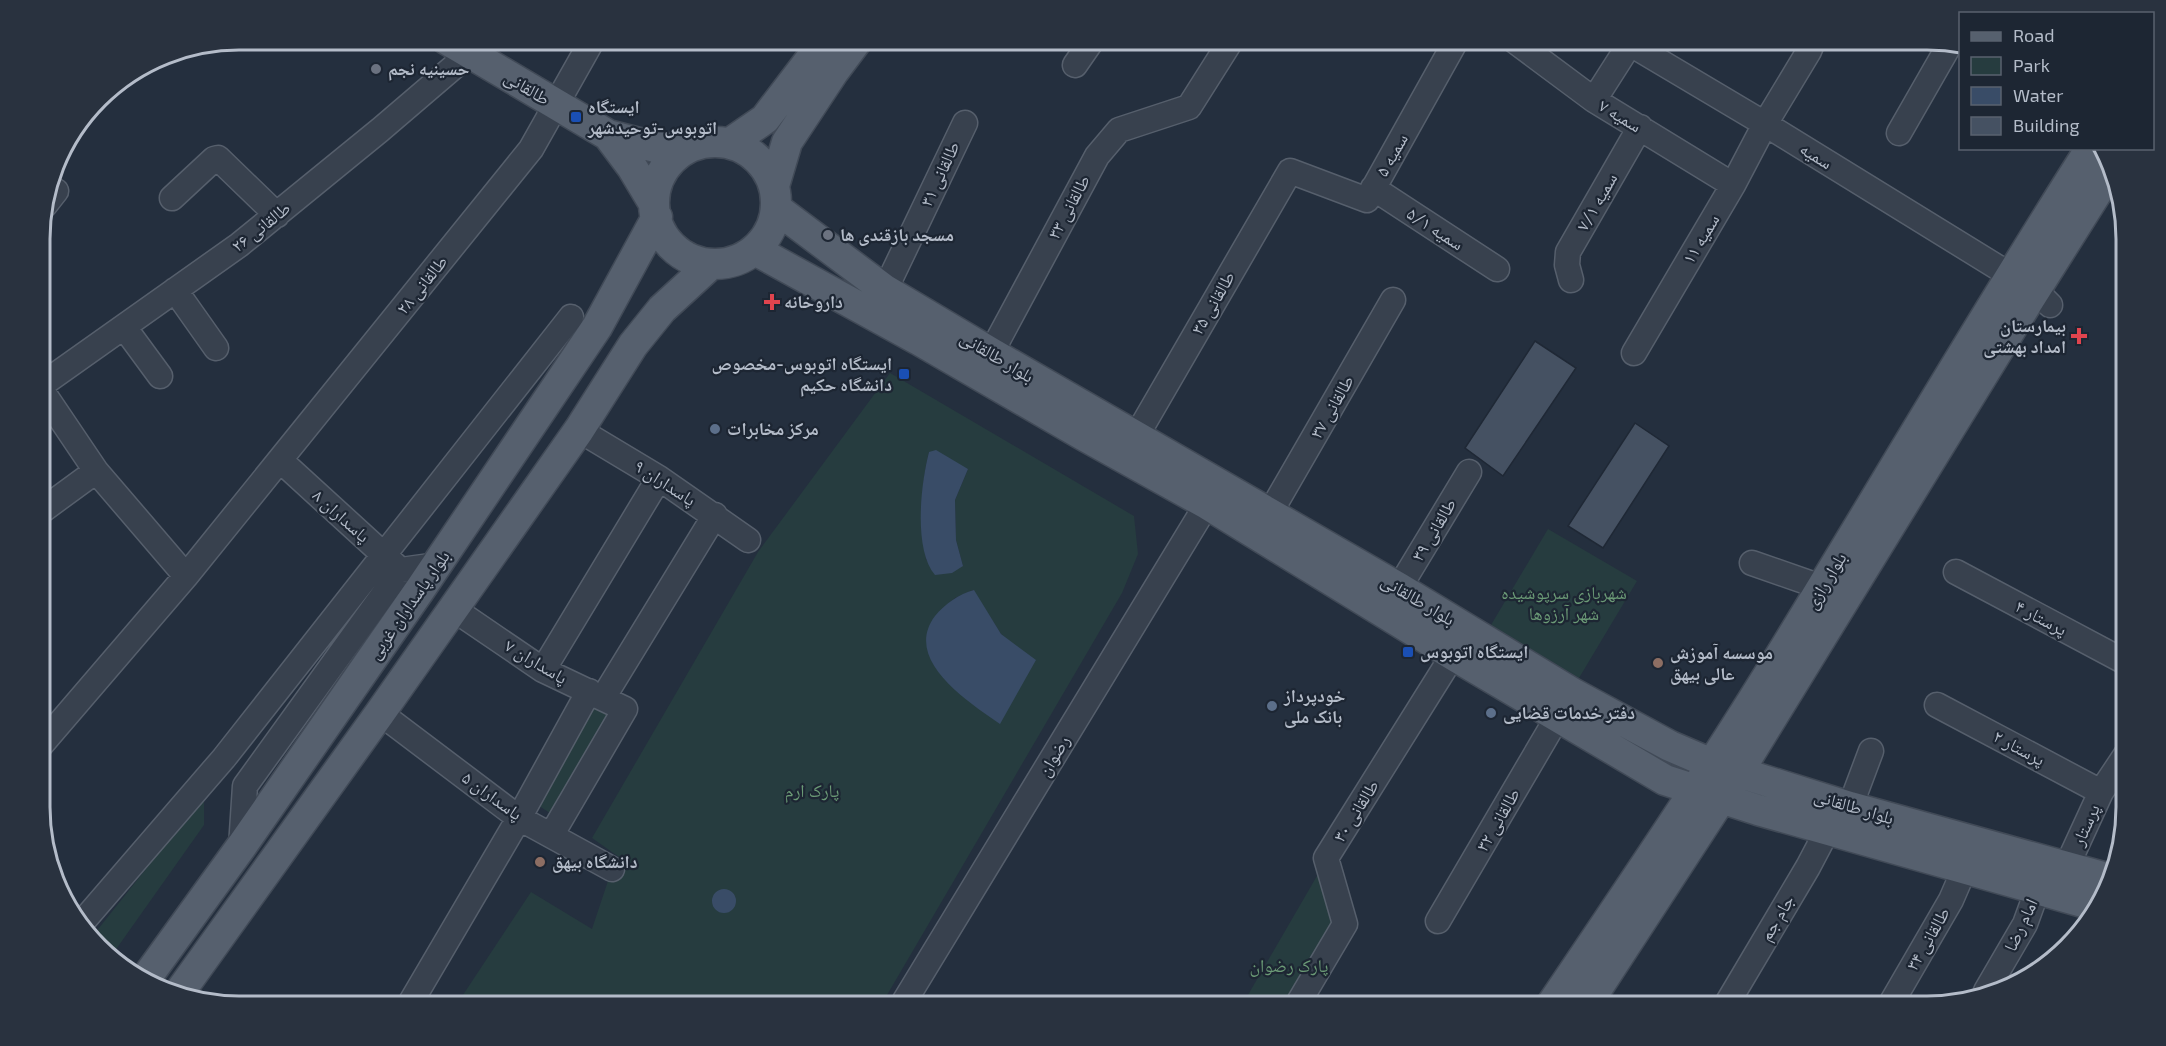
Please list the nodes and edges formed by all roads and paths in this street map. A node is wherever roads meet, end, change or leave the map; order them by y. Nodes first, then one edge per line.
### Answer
1 (1086, 49) edge
2 (1225, 49) edge
3 (1451, 49) edge
4 (1526, 49) edge
5 (1624, 49) edge
6 (1642, 49) edge
7 (1810, 49) edge
8 (459, 50) edge
9 (474, 50) edge
10 (587, 50) edge
11 (818, 50) edge
12 (850, 50) edge
13 (1946, 51) edge
14 (1075, 65) dead end
15 (1594, 100) junction
16 (556, 106) junction
17 (965, 123) dead end
18 (1765, 124) junction
19 (1640, 128) junction
20 (1899, 133) dead end
21 (608, 135) junction
22 (730, 143) junction
23 (685, 149) junction
24 (2090, 150) edge
25 (1290, 171) joint
26 (2106, 178) edge
27 (1733, 185) junction
28 (1373, 188) junction
29 (776, 197) junction
30 (172, 198) dead end
31 (655, 210) junction
32 (276, 215) junction
33 (754, 250) junction
34 (710, 265) junction
35 (1497, 269) dead end
36 (2010, 275) junction
37 (1571, 280) dead end
38 (176, 290) junction
39 (885, 290) junction
40 (1393, 300) dead end
41 (571, 317) dead end
42 (124, 327) junction
43 (216, 348) dead end
44 (991, 353) junction
45 (1634, 353) dead end
46 (160, 376) dead end
47 (50, 380) edge
48 (50, 402) edge
49 (579, 430) junction
50 (1137, 435) junction
51 (281, 461) junction
52 (96, 471) junction
53 (1469, 472) dead end
54 (659, 478) junction
55 (1903, 480) junction
56 (1207, 504) junction
57 (50, 505) edge
58 (1270, 513) junction
59 (715, 515) junction
60 (748, 540) dead end
61 (392, 563) junction
62 (1752, 563) dead end
63 (437, 565) junction
64 (1956, 572) dead end
65 (186, 576) junction
66 (1821, 587) junction
67 (1399, 588) junction
68 (452, 608) junction
69 (1453, 656) junction
70 (2116, 657) edge
71 (543, 670) junction
72 (596, 695) junction
73 (1937, 705) dead end
74 (380, 713) junction
75 (1557, 718) junction
76 (50, 733) edge
77 (1871, 751) dead end
78 (1725, 768) junction
79 (2116, 770) edge
80 (2101, 792) junction
81 (1708, 795) junction
82 (1850, 807) junction
83 (519, 818) junction
84 (1828, 829) junction
85 (552, 834) junction
86 (241, 847) junction
87 (2066, 868) junction
88 (612, 869) dead end
89 (1965, 870) junction
90 (2103, 877) edge
91 (2037, 891) junction
92 (2090, 904) edge
93 (86, 918) edge
94 (1438, 921) dead end
95 (149, 974) edge
96 (1989, 986) edge
97 (183, 988) edge
98 (414, 996) edge
99 (908, 996) edge
100 (1302, 996) edge
101 (1558, 996) edge
102 (1591, 996) edge
103 (1732, 996) edge
104 (1895, 996) edge

1 - 14 street
2 - 44 street, طالقانی ۳۳
3 - 28 street, سمیه ۵
4 - 15 street, سمیه ۷
5 - 15 street
6 - 18 street, سمیه
7 - 18 street, سمیه ۱۱
8 - 32 street, طالقانی ۲۶
9 - 16 main road, طالقانی
10 - 16 street, طالقانی ۲۸
11 - 22 main road
12 - 29 main road
13 - 20 street
15 - 19 street, سمیه ۷
16 - 21 main road, طالقانی
16 - 51 street, طالقانی ۲۸
17 - 39 street, طالقانی ۳۱
18 - 27 street, سمیه ۱۱
18 - 36 street, سمیه
19 - 27 street, سمیه ۷
19 - 37 street, سمیه ۷/۱
21 - 23 main road
21 - 31 main road
22 - 23 main road
22 - 29 main road
23 - 31 main road
24 - 36 main road, بلوار رازی
25 - 28 street, سمیه ۵
25 - 50 street, طالقانی ۳۵
26 - 55 main road, بلوار رازی
27 - 45 street, سمیه ۱۱
28 - 35 street, سمیه ۵/۱
29 - 33 main road
29 - 39 main road, بلوار طالقانی
30 - 32 street
31 - 34 main road
31 - 63 main road, بلوار پاسداران غربی
32 - 38 street, طالقانی ۲۶
33 - 34 main road
33 - 56 main road, بلوار طالقانی
34 - 49 main road, بلوار پاسداران غربی
36 - 55 main road, بلوار رازی
38 - 42 street, طالقانی ۲۶
38 - 43 street
39 - 44 main road, بلوار طالقانی
40 - 58 street, طالقانی ۳۷
41 - 61 street
42 - 46 street
42 - 47 street, طالقانی ۲۶
44 - 50 main road, بلوار طالقانی
48 - 52 street, طالقانی ۲۶
49 - 54 street, پاسداران ۹
49 - 68 main road, بلوار پاسداران غربی
50 - 58 main road, بلوار طالقانی
51 - 61 street, پاسداران ۸
51 - 65 street
52 - 57 street
52 - 65 street, طالقانی ۲۶
53 - 67 street, طالقانی ۳۹
54 - 59 street, پاسداران ۹
54 - 71 street
55 - 66 main road, بلوار رازی
55 - 78 main road, بلوار رازی
56 - 69 main road, بلوار طالقانی
56 - 99 street, رضوان
58 - 67 main road, بلوار طالقانی
59 - 60 street, پاسداران ۹
59 - 72 street
61 - 63 street
61 - 86 street
61 - 93 street
62 - 66 street
63 - 86 main road, بلوار پاسداران غربی
64 - 70 street, پرستار ۴
65 - 76 street
66 - 78 main road, بلوار رازی
67 - 78 main road, بلوار طالقانی
68 - 71 street, پاسداران ۷
68 - 74 main road, بلوار پاسداران غربی
69 - 75 main road, بلوار طالقانی
69 - 100 street, طالقانی ۳۰
71 - 72 street, پاسداران ۷
72 - 83 street
72 - 85 street, پاسداران ۷
73 - 80 street, پرستار ۲
74 - 83 street, پاسداران ۵
74 - 97 main road, بلوار پاسداران غربی
75 - 81 main road, بلوار طالقانی
75 - 94 street, طالقانی ۳۲
77 - 82 street
78 - 81 main road, بلوار رازی
78 - 82 main road, بلوار طالقانی
79 - 80 street, پرستار
80 - 87 street, پرستار
81 - 84 main road, بلوار طالقانی
81 - 101 main road, بلوار رازی
81 - 102 main road, بلوار رازی
82 - 87 main road, بلوار طالقانی
83 - 85 street, پاسداران ۵
83 - 98 street
84 - 89 main road, بلوار طالقانی
84 - 103 street, جام جم
85 - 88 street, پاسداران ۵
86 - 95 main road, بلوار پاسداران غربی
87 - 90 main road, بلوار طالقانی
89 - 91 main road, بلوار طالقانی
89 - 104 street, طالقانی ۳۴
91 - 92 main road, بلوار طالقانی
91 - 96 street, امام رضا

